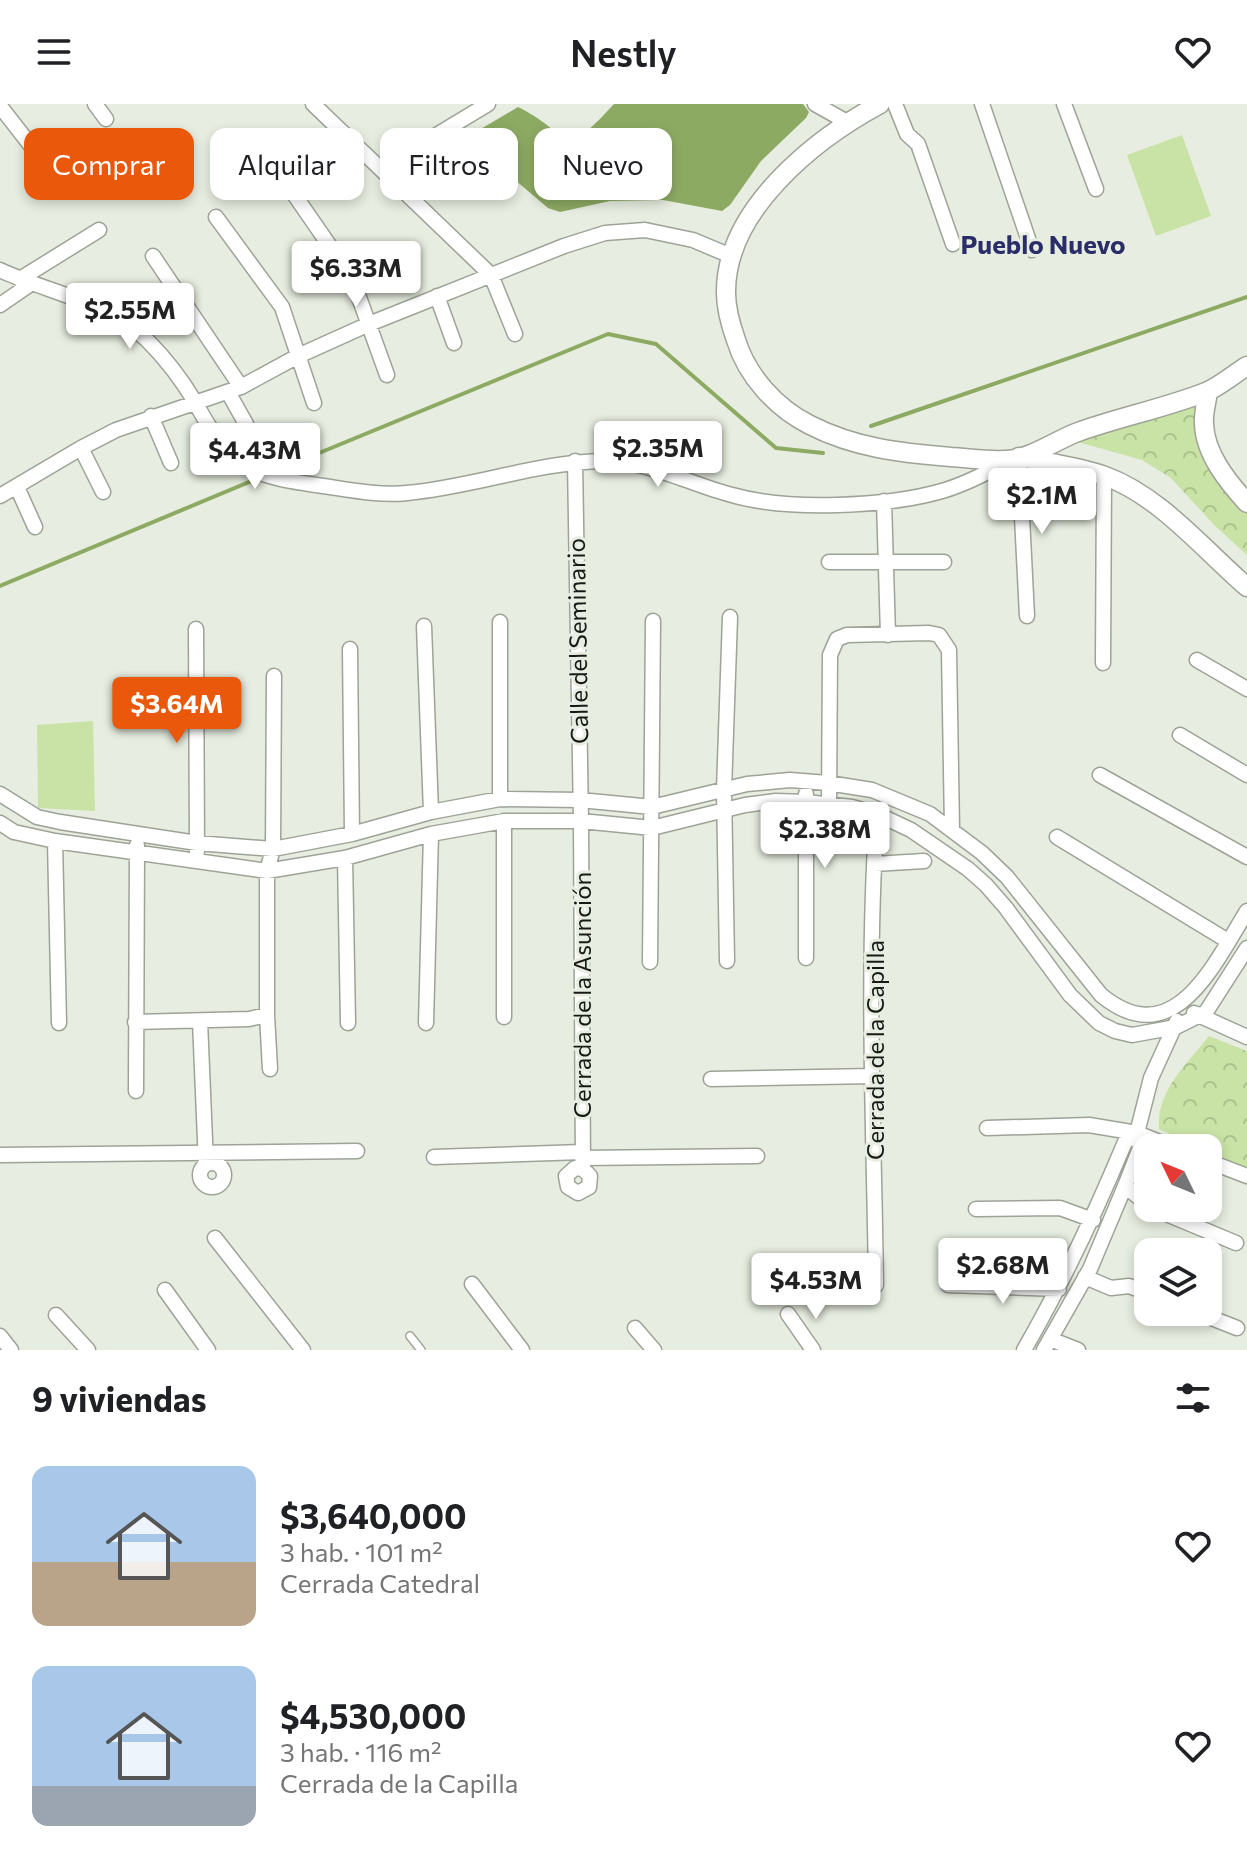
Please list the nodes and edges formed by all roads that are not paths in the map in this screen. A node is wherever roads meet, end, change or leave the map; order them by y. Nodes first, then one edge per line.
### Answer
1 (95, 104) edge
2 (313, 104) edge
3 (488, 104) edge
4 (815, 104) edge
5 (880, 104) edge
6 (895, 104) edge
7 (982, 104) edge
8 (1064, 104) edge
9 (0, 106) edge
10 (106, 119) dead end
11 (847, 122) junction
12 (448, 128) edge
13 (24, 137) edge
14 (380, 166) edge
15 (1096, 189) dead end
16 (298, 200) edge
17 (415, 200) edge
18 (216, 217) dead end
19 (99, 230) dead end
20 (953, 244) dead end
21 (1032, 250) dead end
22 (153, 256) dead end
23 (731, 256) junction
24 (0, 270) edge
25 (491, 275) junction
26 (26, 281) junction
27 (437, 296) junction
28 (0, 305) edge
29 (369, 324) junction
30 (515, 334) dead end
31 (454, 343) dead end
32 (298, 356) junction
33 (1247, 366) edge
34 (387, 375) dead end
35 (235, 390) junction
36 (1208, 391) junction
37 (196, 403) junction
38 (314, 403) dead end
39 (151, 416) junction
40 (246, 424) dead end
41 (81, 448) junction
42 (1014, 459) junction
43 (575, 461) junction
44 (171, 463) dead end
45 (1104, 476) junction
46 (17, 487) junction
47 (103, 492) dead end
48 (0, 496) edge
49 (884, 501) junction
50 (1247, 503) edge
51 (35, 527) dead end
52 (829, 562) dead end
53 (886, 562) junction
54 (944, 562) dead end
55 (1247, 587) edge
56 (1027, 616) dead end
57 (730, 617) dead end
58 (653, 621) dead end
59 (500, 622) dead end
60 (424, 626) dead end
61 (196, 629) dead end
62 (888, 635) junction
63 (350, 649) dead end
64 (1197, 660) dead end
65 (1103, 663) dead end
66 (274, 676) dead end
67 (1247, 689) edge
68 (1180, 735) dead end
69 (1100, 775) dead end
70 (1247, 775) edge
71 (805, 782) junction
72 (828, 783) junction
73 (724, 790) junction
74 (0, 794) edge
75 (500, 799) junction
76 (580, 800) junction
77 (806, 802) junction
78 (829, 805) junction
79 (652, 807) junction
80 (725, 811) junction
81 (431, 812) junction
82 (877, 814) junction
83 (504, 821) junction
84 (581, 821) junction
85 (0, 823) edge
86 (652, 828) junction
87 (952, 829) junction
88 (7, 833) edge
89 (138, 833) junction
90 (352, 834) junction
91 (431, 834) junction
92 (1057, 837) dead end
93 (55, 841) junction
94 (197, 843) junction
95 (273, 849) junction
96 (136, 853) junction
97 (1247, 857) edge
98 (345, 858) junction
99 (197, 861) junction
100 (924, 861) dead end
101 (874, 864) junction
102 (267, 871) junction
103 (1247, 911) edge
104 (1228, 941) junction
105 (1247, 948) edge
106 (806, 958) dead end
107 (727, 961) dead end
108 (650, 962) dead end
109 (1180, 1006) junction
110 (267, 1015) junction
111 (1200, 1016) junction
112 (504, 1017) dead end
113 (200, 1021) junction
114 (135, 1022) junction
115 (59, 1023) dead end
116 (348, 1023) dead end
117 (426, 1023) dead end
118 (1176, 1027) junction
119 (1247, 1037) edge
120 (270, 1069) dead end
121 (873, 1076) junction
122 (711, 1079) dead end
123 (136, 1091) dead end
124 (987, 1128) dead end
125 (1137, 1133) junction
126 (357, 1151) dead end
127 (0, 1155) edge
128 (757, 1156) dead end
129 (434, 1157) dead end
130 (206, 1158) junction
131 (582, 1160) junction
132 (1222, 1166) edge
133 (1247, 1176) edge
134 (1125, 1186) junction
135 (1134, 1193) edge
136 (976, 1209) dead end
137 (1093, 1220) junction
138 (1187, 1222) edge
139 (215, 1238) dead end
140 (1236, 1243) dead end
141 (1085, 1277) junction
142 (472, 1284) dead end
143 (876, 1285) dead end
144 (948, 1285) dead end
145 (1134, 1288) edge
146 (1059, 1289) junction
147 (165, 1290) dead end
148 (788, 1314) dead end
149 (56, 1315) dead end
150 (1222, 1322) edge
151 (635, 1328) dead end
152 (1237, 1328) dead end
153 (0, 1336) edge
154 (410, 1336) dead end
155 (1047, 1345) edge
156 (11, 1350) edge
157 (88, 1350) edge
158 (208, 1350) edge
159 (303, 1350) edge
160 (421, 1350) edge
161 (522, 1350) edge
162 (654, 1350) edge
163 (813, 1350) edge
164 (1024, 1350) edge
165 (1078, 1350) edge

1 - 10 street
2 - 14 street
3 - 12 street
4 - 11 street
5 - 11 street
6 - 20 street
7 - 21 street
8 - 15 street
9 - 13 street
11 - 23 street
16 - 29 street
17 - 25 street
18 - 32 street
19 - 26 street
22 - 35 street
23 - 25 street
23 - 42 street
24 - 26 street
25 - 27 street
25 - 30 street
26 - 28 street
26 - 37 street
27 - 29 street
27 - 31 street
29 - 32 street
29 - 34 street
32 - 35 street
32 - 38 street
33 - 36 street
35 - 37 street
35 - 40 street
36 - 42 street
36 - 50 street
37 - 39 street
37 - 43 street
39 - 41 street
39 - 44 street
41 - 46 street
41 - 47 street
42 - 45 street
42 - 49 street
42 - 56 street
43 - 49 street
43 - 76 street, Calle del Seminario
45 - 55 street
45 - 65 street
46 - 48 street
46 - 51 street
49 - 53 street
52 - 53 street
53 - 54 street
53 - 62 street
57 - 73 street
58 - 79 street
59 - 75 street
60 - 81 street
61 - 94 street
62 - 72 street
62 - 87 street
63 - 90 street
64 - 67 street
66 - 95 street
68 - 70 street
69 - 97 street
71 - 72 street
71 - 73 street
71 - 77 street
72 - 78 street
72 - 87 street
73 - 79 street
73 - 80 street
74 - 89 street
75 - 76 street
75 - 81 street
76 - 79 street
76 - 84 street, Calle del Seminario
77 - 78 street
77 - 80 street
77 - 106 street
78 - 82 street
79 - 86 street
80 - 86 street
80 - 107 street
81 - 90 street
82 - 101 street, Cerrada de la Capilla
82 - 118 street
83 - 84 street
83 - 91 street
83 - 112 street
84 - 86 street
84 - 131 street, Cerrada de la Asunción
85 - 88 street
86 - 108 street
87 - 109 street
88 - 93 street
89 - 94 street
89 - 96 street
90 - 95 street
91 - 98 street
91 - 117 street
92 - 104 street
93 - 96 street
93 - 115 street
94 - 95 street
94 - 99 street
95 - 102 street
96 - 99 street
96 - 114 street
98 - 102 street
98 - 116 street
99 - 102 street
100 - 101 street
101 - 121 street, Cerrada de la Capilla
102 - 110 street
103 - 104 street
104 - 109 street
105 - 111 street
109 - 111 street
109 - 118 street
110 - 113 street
110 - 120 street
111 - 118 street
111 - 119 street
113 - 114 street
113 - 130 street
114 - 123 street
118 - 125 street
121 - 122 street
121 - 143 street, Cerrada de la Capilla
124 - 125 street
125 - 134 street
125 - 137 street
126 - 130 street
127 - 130 street
128 - 131 street
129 - 131 street
132 - 133 street
134 - 135 street
134 - 141 street
136 - 137 street
137 - 146 street
138 - 140 street
139 - 159 street
141 - 145 street
141 - 155 street
142 - 161 street
144 - 146 street
146 - 164 street
147 - 158 street
148 - 163 street
149 - 157 street
150 - 152 street
151 - 162 street
153 - 156 street
154 - 160 lane
155 - 165 street

